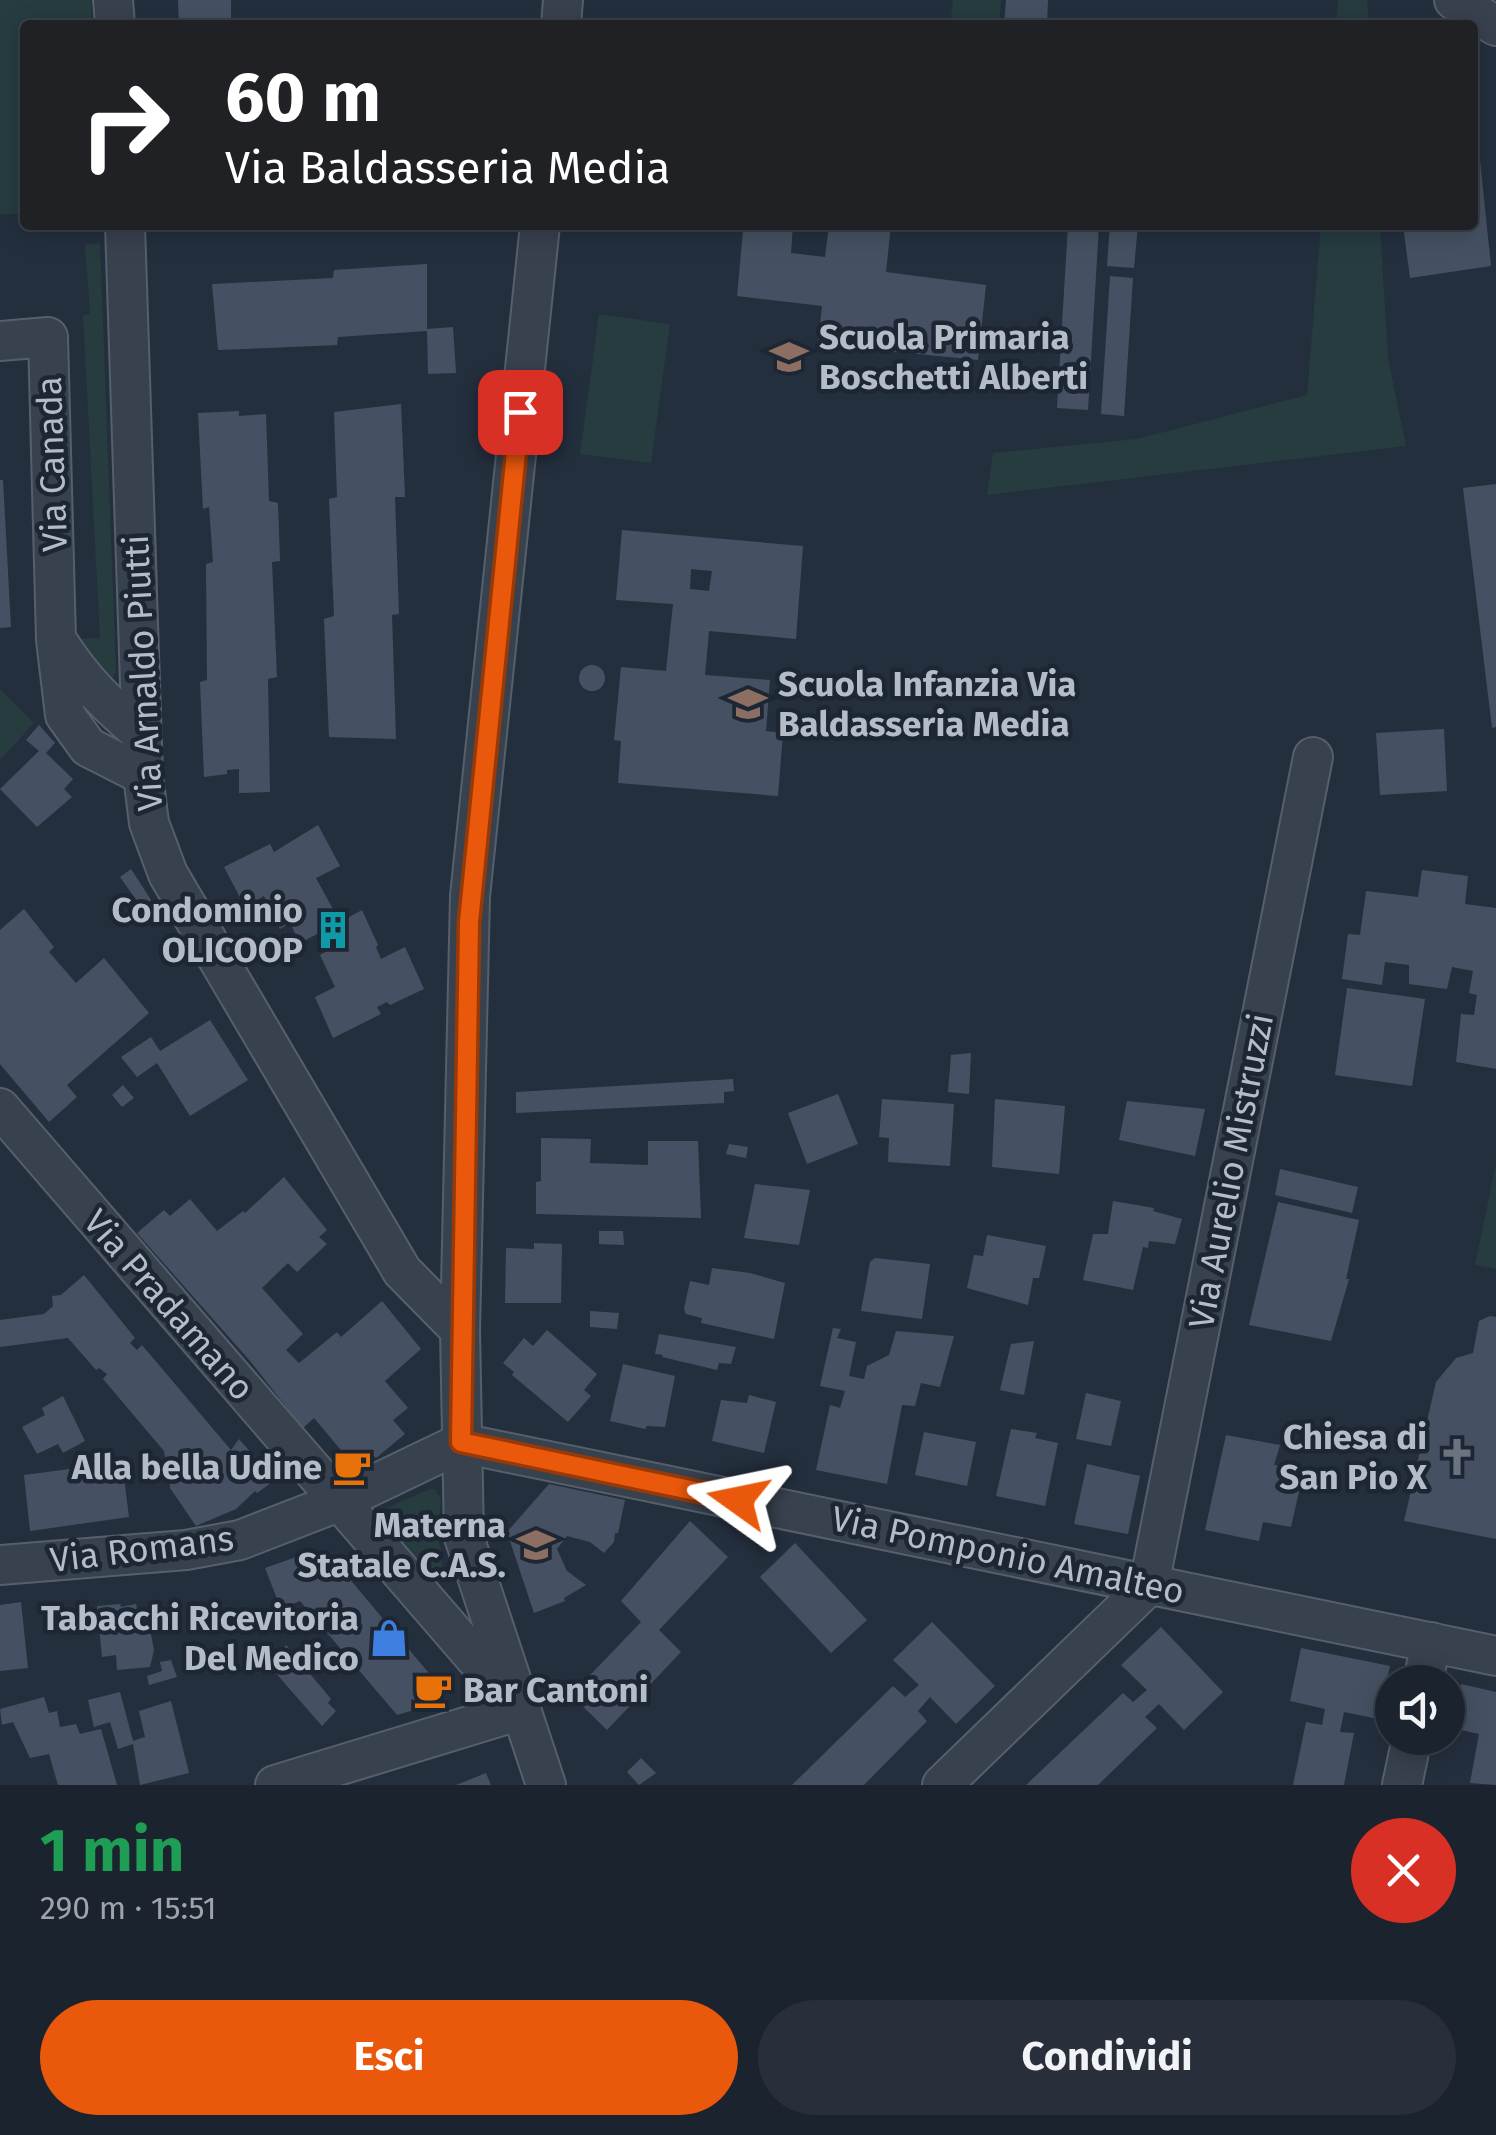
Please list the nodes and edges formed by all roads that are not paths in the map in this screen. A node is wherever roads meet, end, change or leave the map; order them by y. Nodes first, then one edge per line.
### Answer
1 (1454, 0) edge
2 (1496, 26) edge
3 (125, 230) edge
4 (539, 230) edge
5 (0, 340) edge
6 (56, 640) junction
7 (142, 734) junction
8 (1312, 757) dead end
9 (143, 775) junction
10 (0, 1108) edge
11 (460, 1330) junction
12 (461, 1442) junction
13 (338, 1502) junction
14 (0, 1565) edge
15 (1150, 1584) junction
16 (1432, 1642) junction
17 (1496, 1656) edge
18 (1427, 1665) edge
19 (521, 1710) junction
20 (1408, 1755) edge
21 (275, 1785) edge
22 (546, 1785) edge
23 (942, 1785) edge
24 (1402, 1785) edge

1 - 2 street
3 - 7 street, Via Arnaldo Piutti
4 - 11 street
5 - 6 street, Via Canada
6 - 7 street
6 - 9 street, Via Canada
7 - 9 street, Via Arnaldo Piutti
8 - 15 street, Via Aurelio Mistruzzi
9 - 11 street, Via Arnaldo Piutti
10 - 13 street, Via Pradamano
11 - 12 street
12 - 13 street, Via Romans
12 - 15 street, Via Pomponio Amalteo
12 - 19 street
13 - 14 street, Via Romans
13 - 19 street, Via Pradamano
15 - 16 street, Via Pomponio Amalteo
15 - 23 street
16 - 17 street, Via Pomponio Amalteo
16 - 18 street
19 - 21 street
19 - 22 street
20 - 24 street

